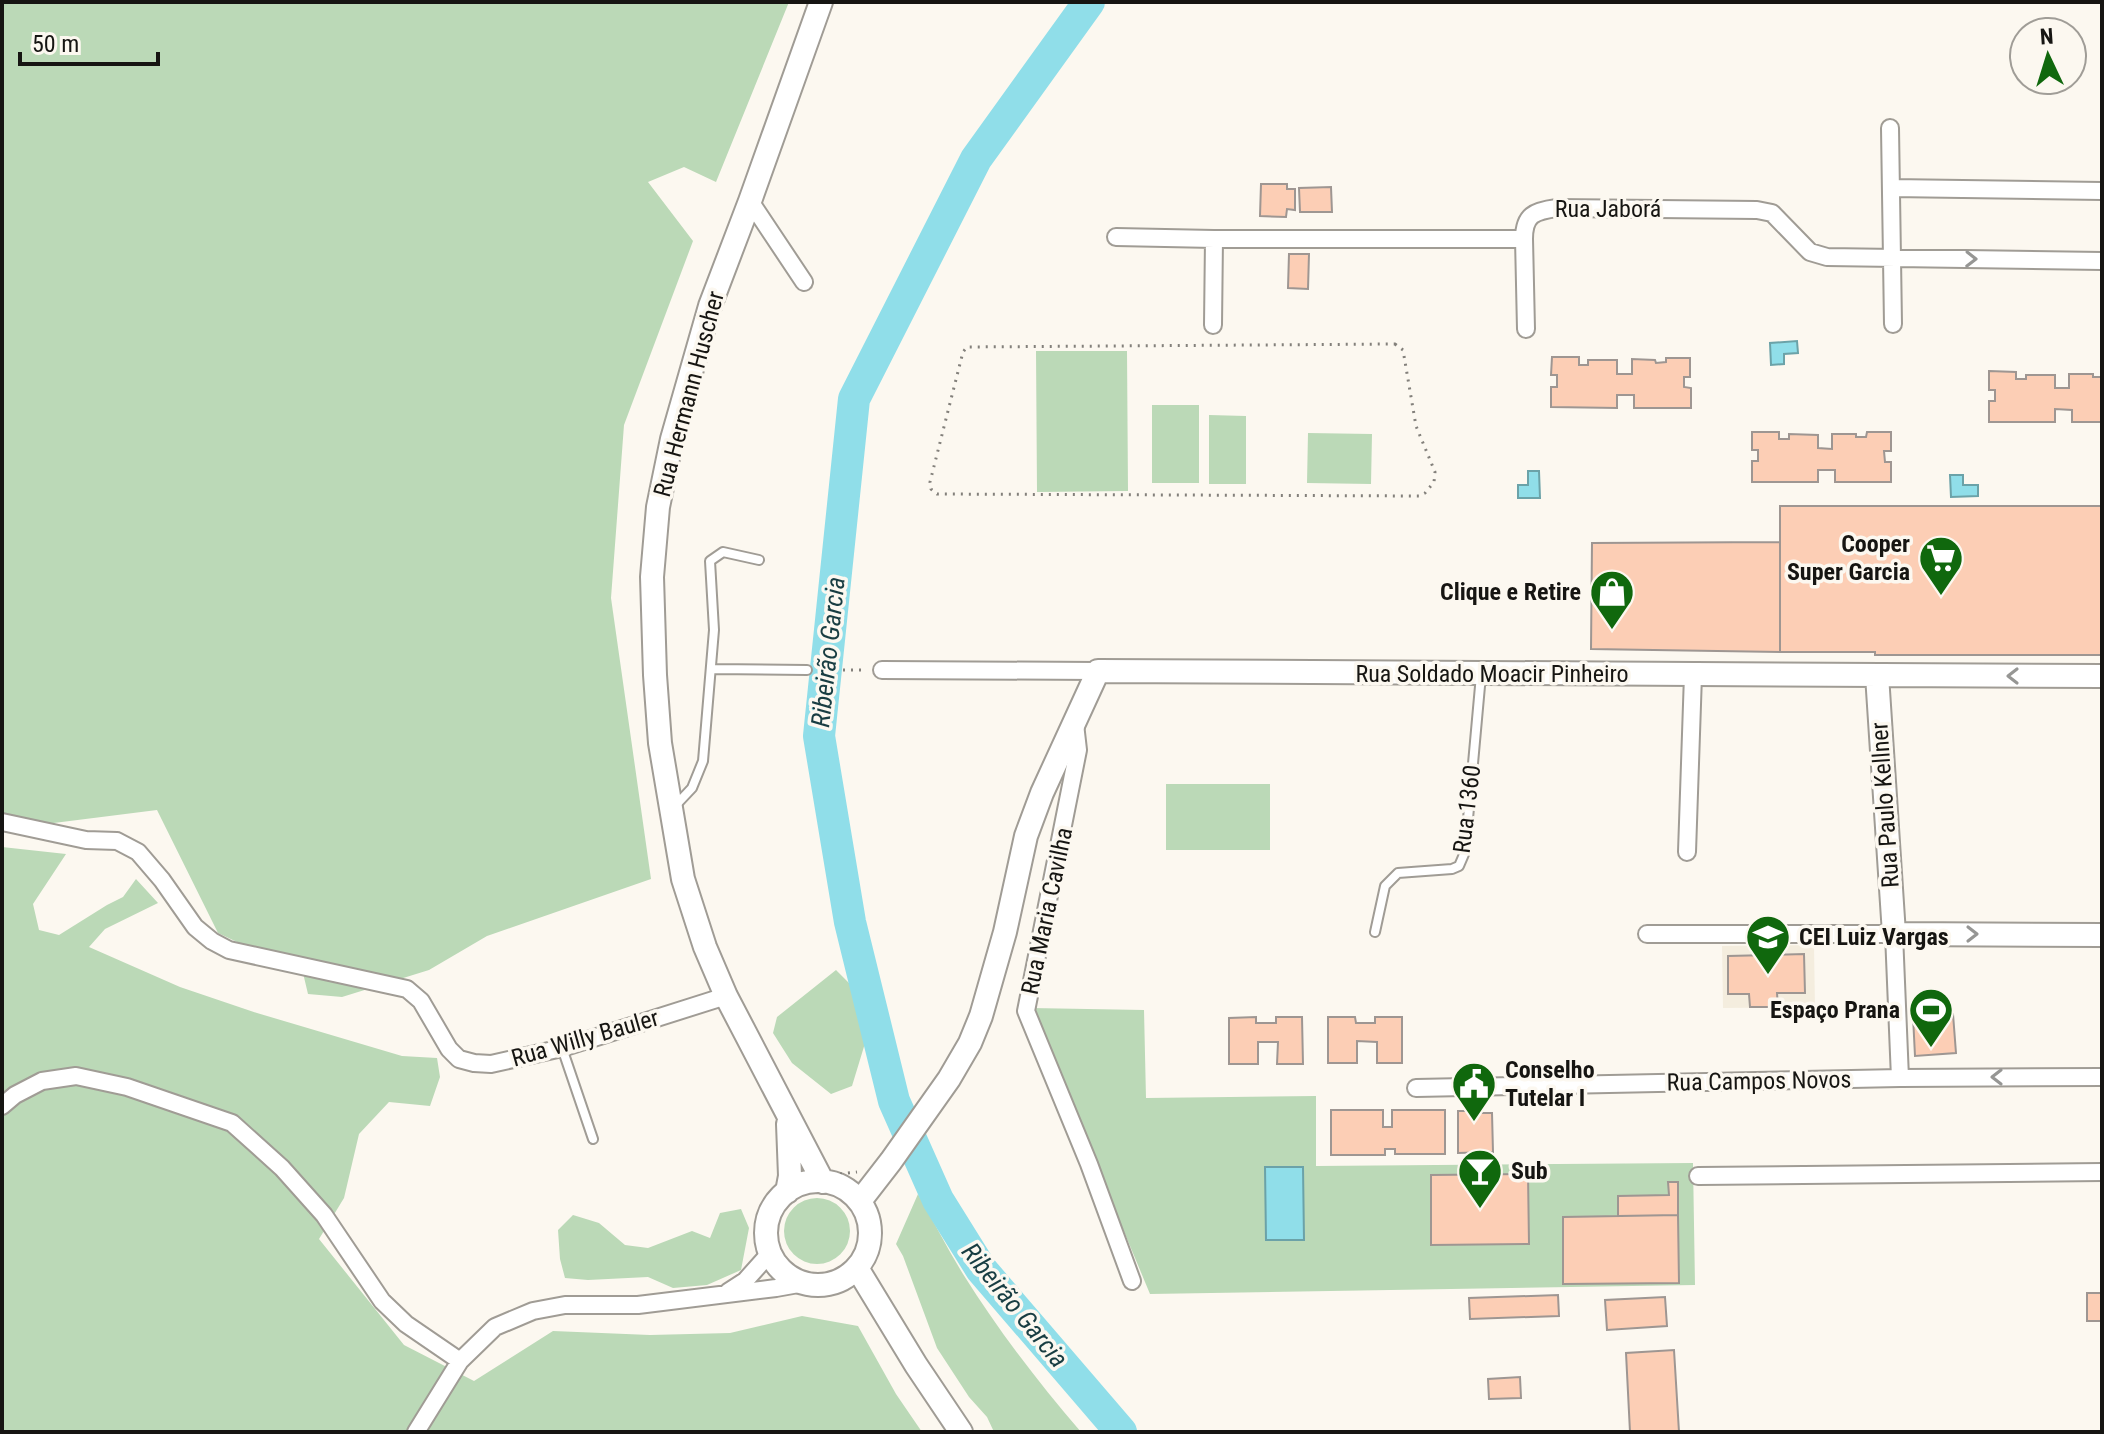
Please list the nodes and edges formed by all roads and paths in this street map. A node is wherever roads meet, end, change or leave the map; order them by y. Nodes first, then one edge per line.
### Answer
1 (821, 2) edge
2 (1890, 128) dead end
3 (1892, 188) junction
4 (2102, 191) edge
5 (750, 201) junction
6 (1116, 237) dead end
7 (1214, 239) junction
8 (1524, 239) junction
9 (1893, 257) junction
10 (2102, 261) edge
11 (804, 282) dead end
12 (1893, 324) dead end
13 (1213, 325) dead end
14 (1526, 329) dead end
15 (1416, 426) joint
16 (759, 560) dead end
17 (711, 669) junction
18 (807, 670) joint
19 (882, 670) joint
20 (1098, 671) junction
21 (1481, 673) junction
22 (1693, 675) junction
23 (1877, 675) junction
24 (2102, 676) edge
25 (1075, 724) junction
26 (671, 811) junction
27 (2, 822) edge
28 (1687, 852) dead end
29 (1375, 932) dead end
30 (1647, 934) dead end
31 (1894, 934) junction
32 (2102, 935) edge
33 (726, 996) junction
34 (562, 1048) junction
35 (2102, 1077) edge
36 (1900, 1078) junction
37 (1416, 1088) dead end
38 (2, 1106) edge
39 (788, 1115) junction
40 (593, 1139) dead end
41 (865, 1167) dead end
42 (2102, 1172) edge
43 (828, 1175) junction
44 (1698, 1176) dead end
45 (787, 1192) junction
46 (860, 1201) junction
47 (770, 1253) junction
48 (857, 1268) junction
49 (1132, 1281) dead end
50 (804, 1283) junction
51 (723, 1295) junction
52 (460, 1361) junction
53 (416, 1432) edge
54 (961, 1432) edge

1 - 5 street, Rua Hermann Huscher
2 - 3 street
3 - 4 street
3 - 9 street
5 - 11 street
5 - 26 street, Rua Hermann Huscher
6 - 7 street, Rua Jaborá
7 - 8 street, Rua Jaborá
7 - 13 street
8 - 9 street, Rua Jaborá
8 - 14 street
9 -> 10 street, Rua Jaborá
9 - 12 street
15 - 15 path
16 - 17 lane
17 - 18 lane
17 - 26 lane
18 - 19 path
19 - 20 street, Rua Soldado Moacir Pinheiro
20 - 21 street, Rua Soldado Moacir Pinheiro
20 - 25 street, Rua Maria Cavilha
21 - 22 street, Rua Soldado Moacir Pinheiro
21 - 29 lane, Rua 1360
22 - 23 street, Rua Soldado Moacir Pinheiro
22 - 28 street
24 -> 23 street, Rua Soldado Moacir Pinheiro
23 - 31 street, Rua Paulo Kellner
25 - 46 street
25 - 49 street, Rua Maria Cavilha
26 - 33 street, Rua Hermann Huscher
27 - 34 street, Rua Willy Bauler
30 - 31 street
31 -> 32 street
31 - 36 street
33 - 34 street, Rua Willy Bauler
33 - 39 street, Rua Hermann Huscher
34 - 40 lane
35 -> 36 street, Rua Campos Novos
36 - 37 street, Rua Campos Novos
38 - 52 street
39 - 43 street, Rua Hermann Huscher
39 - 45 street, Rua Hermann Huscher
41 - 43 path
42 - 44 street
43 - 45 street
43 - 46 street
45 - 47 street
46 - 48 street
47 - 50 street
47 - 51 street
48 - 50 street
48 - 54 street
50 - 51 street
51 - 52 street
52 - 53 street

